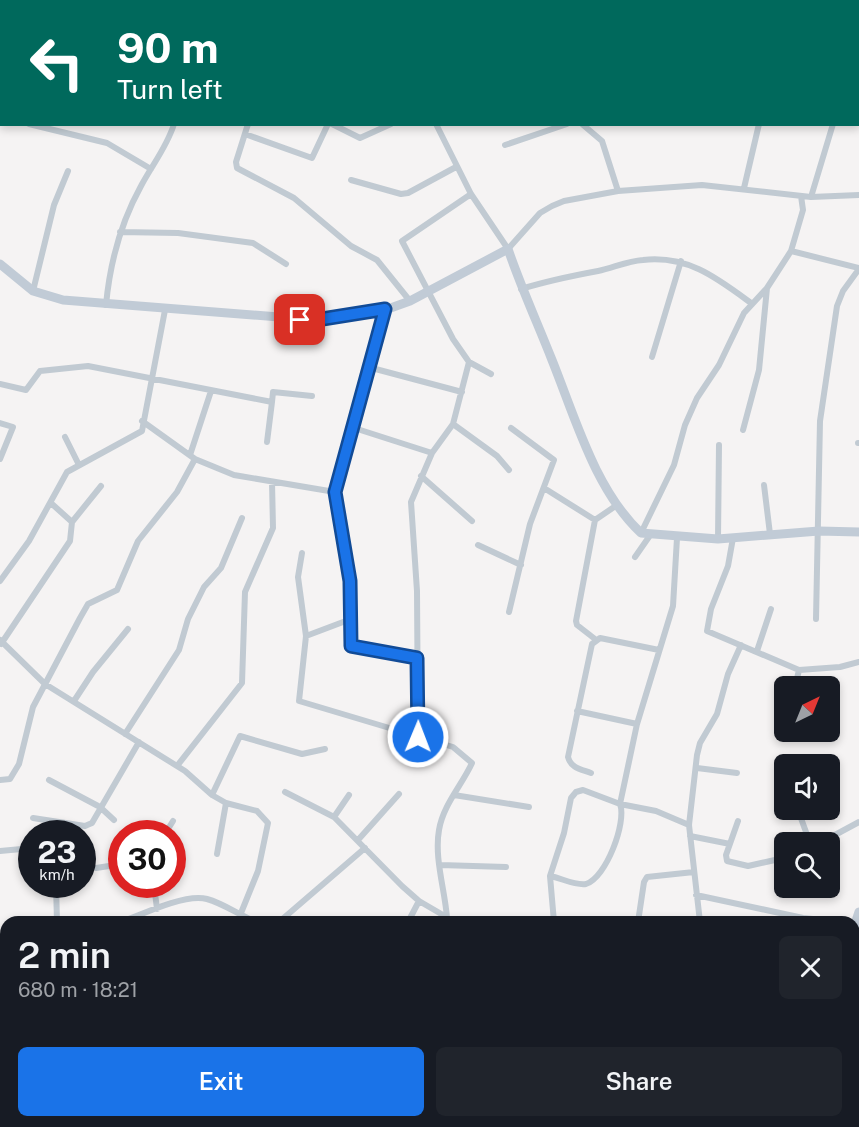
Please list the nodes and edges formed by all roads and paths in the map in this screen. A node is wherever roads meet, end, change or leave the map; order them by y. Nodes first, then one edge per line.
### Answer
1 (35, 126) edge
2 (173, 126) edge
3 (247, 126) edge
4 (329, 126) edge
5 (334, 126) edge
6 (387, 126) edge
7 (437, 126) edge
8 (561, 126) edge
9 (584, 126) edge
10 (759, 126) edge
11 (832, 126) edge
12 (245, 134) junction
13 (505, 145) dead end
14 (456, 167) junction
15 (151, 169) junction
16 (68, 171) dead end
17 (351, 180) dead end
18 (744, 188) junction
19 (618, 191) junction
20 (471, 194) junction
21 (859, 195) edge
22 (801, 196) junction
23 (811, 197) junction
24 (120, 232) junction
25 (508, 249) junction
26 (792, 251) junction
27 (681, 261) junction
28 (0, 264) edge
29 (286, 264) dead end
30 (859, 268) edge
31 (767, 288) junction
32 (521, 289) junction
33 (33, 291) junction
34 (428, 293) junction
35 (410, 301) junction
36 (751, 303) junction
37 (106, 305) junction
38 (385, 309) junction
39 (165, 310) junction
40 (652, 357) dead end
41 (469, 362) junction
42 (368, 367) junction
43 (491, 374) dead end
44 (151, 378) junction
45 (0, 384) edge
46 (211, 391) junction
47 (462, 392) junction
48 (312, 396) dead end
49 (272, 402) junction
50 (142, 421) junction
51 (0, 423) edge
52 (453, 424) junction
53 (351, 427) junction
54 (511, 428) dead end
55 (743, 430) dead end
56 (65, 437) dead end
57 (267, 442) dead end
58 (719, 444) dead end
59 (432, 453) junction
60 (192, 457) junction
61 (0, 459) edge
62 (79, 465) junction
63 (508, 470) dead end
64 (422, 476) junction
65 (272, 482) junction
66 (764, 485) dead end
67 (101, 486) dead end
68 (544, 488) junction
69 (335, 492) junction
70 (52, 504) junction
71 (617, 504) junction
72 (242, 518) dead end
73 (595, 520) junction
74 (472, 521) dead end
75 (72, 522) junction
76 (819, 531) junction
77 (859, 532) edge
78 (641, 533) junction
79 (652, 533) junction
80 (770, 534) junction
81 (676, 538) junction
82 (733, 538) junction
83 (718, 539) junction
84 (478, 545) dead end
85 (302, 553) dead end
86 (635, 557) dead end
87 (521, 565) junction
88 (0, 582) edge
89 (771, 609) dead end
90 (509, 612) dead end
91 (351, 619) junction
92 (816, 619) dead end
93 (128, 629) dead end
94 (306, 636) junction
95 (596, 639) junction
96 (1, 642) edge
97 (741, 645) junction
98 (659, 650) junction
99 (757, 651) junction
100 (417, 658) junction
101 (859, 662) edge
102 (799, 670) junction
103 (798, 676) edge
104 (45, 684) junction
105 (74, 701) junction
106 (577, 711) junction
107 (637, 724) junction
108 (125, 734) junction
109 (418, 737) junction
110 (139, 742) junction
111 (325, 749) dead end
112 (177, 766) junction
113 (697, 768) junction
114 (737, 772) dead end
115 (591, 773) dead end
116 (0, 780) edge
117 (49, 780) dead end
118 (285, 792) dead end
119 (399, 794) dead end
120 (212, 795) junction
121 (349, 795) dead end
122 (454, 795) junction
123 (226, 802) junction
124 (620, 804) junction
125 (100, 807) junction
126 (529, 807) dead end
127 (334, 817) junction
128 (33, 818) dead end
129 (114, 820) dead end
130 (738, 821) dead end
131 (859, 822) edge
132 (689, 825) junction
133 (840, 832) edge
134 (690, 836) junction
135 (358, 840) junction
136 (730, 844) junction
137 (365, 848) junction
138 (18, 850) edge
139 (0, 851) edge
140 (217, 854) dead end
141 (774, 860) edge
142 (440, 865) junction
143 (108, 866) edge
144 (506, 867) dead end
145 (96, 868) dead end
146 (694, 872) junction
147 (550, 876) junction
148 (696, 895) junction
149 (56, 898) edge
150 (156, 898) edge
151 (419, 901) junction
152 (157, 909) junction
153 (241, 913) junction
154 (57, 916) edge
155 (141, 916) edge
156 (246, 916) edge
157 (286, 916) edge
158 (411, 916) edge
159 (444, 916) edge
160 (447, 916) edge
161 (553, 916) edge
162 (639, 916) edge
163 (699, 916) edge
164 (794, 916) edge

1 - 15 street
2 - 15 street
3 - 12 street
4 - 12 street
5 - 6 street
7 - 14 street
8 - 13 street
9 - 19 street
10 - 18 street
11 - 23 street
12 - 35 street
14 - 17 street
14 - 20 street
15 - 24 street
16 - 33 street
18 - 19 street
18 - 22 street
19 - 25 street
20 - 25 street
20 - 34 street
21 - 23 street
22 - 23 street
22 - 26 street
24 - 29 street
24 - 37 street
25 - 32 street
25 - 34 street
26 - 30 street
26 - 31 street
27 - 32 street
27 - 36 street
27 - 40 street
28 - 33 street
30 - 76 street
31 - 36 street
31 - 55 street
32 - 71 street
33 - 37 street
34 - 35 street
34 - 41 street
35 - 38 street
36 - 78 street
37 - 39 street
38 - 39 street
38 - 42 street
39 - 44 street
41 - 43 street
41 - 47 street
42 - 47 street
42 - 53 street
44 - 45 street
44 - 46 street
44 - 50 street
46 - 49 street
46 - 60 street
47 - 52 street
48 - 49 street
49 - 57 street
50 - 60 street
50 - 62 street
51 - 61 street
52 - 59 street
52 - 63 street
53 - 59 street
53 - 69 street
54 - 68 street
56 - 62 street
58 - 83 street
59 - 64 street
60 - 65 street
60 - 104 street
62 - 70 street
64 - 74 street
64 - 100 street
65 - 69 street
65 - 112 street
66 - 80 street
67 - 75 street
68 - 73 street
68 - 87 street
69 - 91 street
70 - 75 street
70 - 88 street
71 - 73 street
71 - 78 street
72 - 108 street
73 - 95 street
75 - 96 street
76 - 77 street
76 - 80 street
76 - 92 street
78 - 79 street
79 - 81 street
79 - 86 street
80 - 82 street
81 - 83 street
81 - 98 street
82 - 83 street
82 - 97 street
84 - 87 street
85 - 94 street
87 - 90 street
89 - 99 street
91 - 94 street
91 - 100 street
93 - 105 street
94 - 109 street
95 - 98 street
95 - 106 street
96 - 104 street
97 - 99 street
97 - 113 street
98 - 107 street
99 - 102 street
100 - 109 street
101 - 102 street
102 - 103 street
104 - 105 street
104 - 116 street
105 - 108 street
106 - 107 street
106 - 115 street
107 - 124 street
108 - 110 street
109 - 122 street
110 - 112 street
110 - 125 street
111 - 120 street
112 - 120 street
113 - 114 street
113 - 132 street
117 - 125 street
118 - 127 street
119 - 135 street
120 - 123 street
121 - 127 street
122 - 126 street
122 - 142 street
123 - 140 street
123 - 153 street
124 - 132 street
124 - 147 street
124 - 147 street
125 - 128 street
125 - 129 street
127 - 135 street
130 - 136 street
131 - 133 street
132 - 134 street
134 - 136 street
134 - 146 street
135 - 137 street
136 - 141 street
137 - 151 street
137 - 157 street
138 - 139 street
142 - 144 street
142 - 160 street
143 - 145 street
146 - 148 street
146 - 162 street
147 - 161 street
148 - 163 street
148 - 164 street
149 - 154 street
150 - 152 street
151 - 158 street
151 - 159 street
152 - 153 street
152 - 155 street
153 - 156 street

